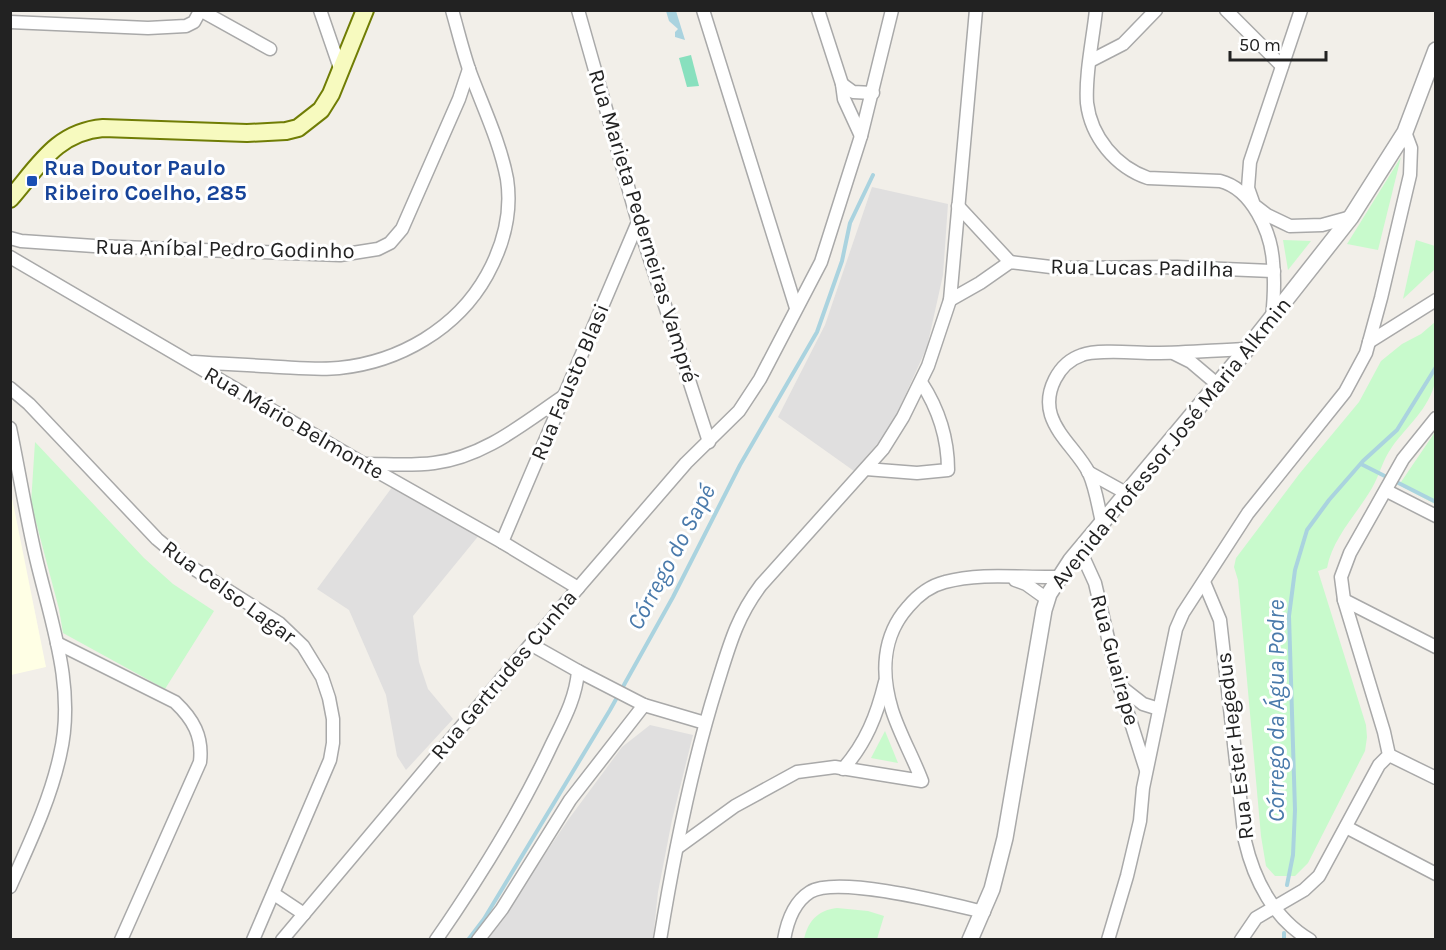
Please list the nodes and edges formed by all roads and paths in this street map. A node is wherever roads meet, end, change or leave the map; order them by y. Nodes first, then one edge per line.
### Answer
1 (320, 10) edge
2 (365, 10) edge
3 (452, 10) edge
4 (578, 10) edge
5 (703, 10) edge
6 (818, 10) edge
7 (892, 10) edge
8 (976, 10) edge
9 (1096, 10) edge
10 (1156, 10) edge
11 (1226, 10) edge
12 (1301, 10) edge
13 (200, 11) edge
14 (10, 22) edge
15 (270, 49) dead end
16 (1436, 50) edge
17 (1090, 61) junction
18 (1282, 66) junction
19 (470, 69) junction
20 (341, 71) junction
21 (842, 84) junction
22 (873, 93) junction
23 (1405, 132) junction
24 (861, 136) junction
25 (10, 200) edge
26 (958, 206) junction
27 (1254, 206) junction
28 (1351, 217) junction
29 (638, 222) junction
30 (10, 238) edge
31 (10, 257) edge
32 (1010, 262) junction
33 (1274, 271) junction
34 (950, 300) junction
35 (1436, 300) edge
36 (796, 308) junction
37 (1272, 318) junction
38 (1369, 342) junction
39 (1247, 349) junction
40 (1174, 353) junction
41 (189, 362) junction
42 (921, 382) junction
43 (1217, 384) junction
44 (10, 388) edge
45 (564, 396) junction
46 (1435, 419) edge
47 (10, 428) edge
48 (709, 441) junction
49 (364, 464) junction
50 (866, 469) junction
51 (1088, 472) junction
52 (1388, 487) junction
53 (1126, 493) junction
54 (1436, 516) edge
55 (1102, 522) junction
56 (502, 542) junction
57 (1080, 550) junction
58 (1006, 576) junction
59 (1059, 577) junction
60 (1204, 582) junction
61 (578, 588) junction
62 (1047, 598) junction
63 (1344, 600) junction
64 (57, 643) junction
65 (532, 645) junction
66 (1436, 647) edge
67 (578, 671) junction
68 (886, 678) junction
69 (1119, 686) junction
70 (638, 703) junction
71 (1159, 709) junction
72 (705, 723) junction
73 (1389, 755) junction
74 (843, 769) junction
75 (1146, 771) junction
76 (1436, 778) edge
77 (1346, 827) junction
78 (677, 848) junction
79 (1436, 873) edge
80 (10, 887) edge
81 (274, 894) junction
82 (1274, 906) junction
83 (984, 912) junction
84 (304, 914) junction
85 (121, 939) edge
86 (253, 939) edge
87 (282, 939) edge
88 (436, 939) edge
89 (478, 939) edge
90 (660, 939) edge
91 (784, 939) edge
92 (970, 939) edge
93 (1108, 939) edge
94 (1241, 939) edge
95 (1310, 939) edge

1 - 20 street
2 - 20 main road
3 - 19 street
4 - 29 street, Rua Marieta Pederneiras Vampré
5 - 36 street
6 - 21 street
7 - 22 street, Rua Gertrudes Cunha
8 - 26 street
9 - 17 street
10 - 17 street
11 - 18 street
12 - 18 street
13 - 14 street
13 - 15 street
16 - 23 street, Avenida Professor José Maria Alkmin
17 - 27 street
18 - 27 street
19 - 30 street, Rua Aníbal Pedro Godinho
19 - 41 street
20 - 25 main road
21 - 22 street
21 - 24 street
22 - 24 street, Rua Gertrudes Cunha
23 - 28 street, Avenida Professor José Maria Alkmin
23 - 38 street
24 - 36 street, Rua Gertrudes Cunha
26 - 32 street
26 - 34 street
27 - 28 street
27 - 33 street
28 - 37 street, Avenida Professor José Maria Alkmin
29 - 45 street, Rua Fausto Blasi
29 - 48 street, Rua Marieta Pederneiras Vampré
31 - 41 street, Rua Mário Belmonte
32 - 33 street, Rua Lucas Padilha
32 - 34 street
33 - 37 street
34 - 42 street
35 - 38 street
36 - 48 street, Rua Gertrudes Cunha
37 - 39 street, Avenida Professor José Maria Alkmin
38 - 60 street
39 - 40 street
39 - 43 street, Avenida Professor José Maria Alkmin
40 - 43 street
40 - 51 street
41 - 49 street, Rua Mário Belmonte
42 - 50 street
42 - 50 street
43 - 53 street, Avenida Professor José Maria Alkmin
44 - 81 street, Rua Celso Lagar
45 - 49 street
45 - 56 street, Rua Fausto Blasi
46 - 52 street
47 - 64 street
48 - 61 street, Rua Gertrudes Cunha
49 - 56 street, Rua Mário Belmonte
50 - 72 street
51 - 53 street
51 - 55 street
52 - 54 street
52 - 63 street
53 - 55 street, Avenida Professor José Maria Alkmin
55 - 57 street, Avenida Professor José Maria Alkmin
56 - 61 street, Rua Mário Belmonte
57 - 59 street, Avenida Professor José Maria Alkmin
57 - 69 street, Rua Guairape
58 - 59 street
58 - 62 street
58 - 68 street
59 - 62 street, Avenida Professor José Maria Alkmin
60 - 71 street
60 - 82 street, Rua Ester Hegedus
61 - 65 street, Rua Gertrudes Cunha
62 - 83 street, Avenida Professor José Maria Alkmin
63 - 66 street
63 - 73 street
64 - 80 street
64 - 85 street
65 - 67 street
65 - 84 street, Rua Gertrudes Cunha
67 - 70 street
67 - 88 street
68 - 74 street
68 - 74 street
69 - 71 street
69 - 75 street, Rua Guairape
70 - 72 street
70 - 89 street
71 - 75 street
72 - 78 street
73 - 76 street
73 - 77 street
74 - 78 street
75 - 93 street
77 - 79 street
77 - 82 street
78 - 90 street
81 - 84 street
81 - 86 street, Rua Celso Lagar
82 - 94 street
82 - 95 street, Rua Ester Hegedus
83 - 91 street
83 - 92 street, Avenida Professor José Maria Alkmin
84 - 87 street, Rua Gertrudes Cunha

